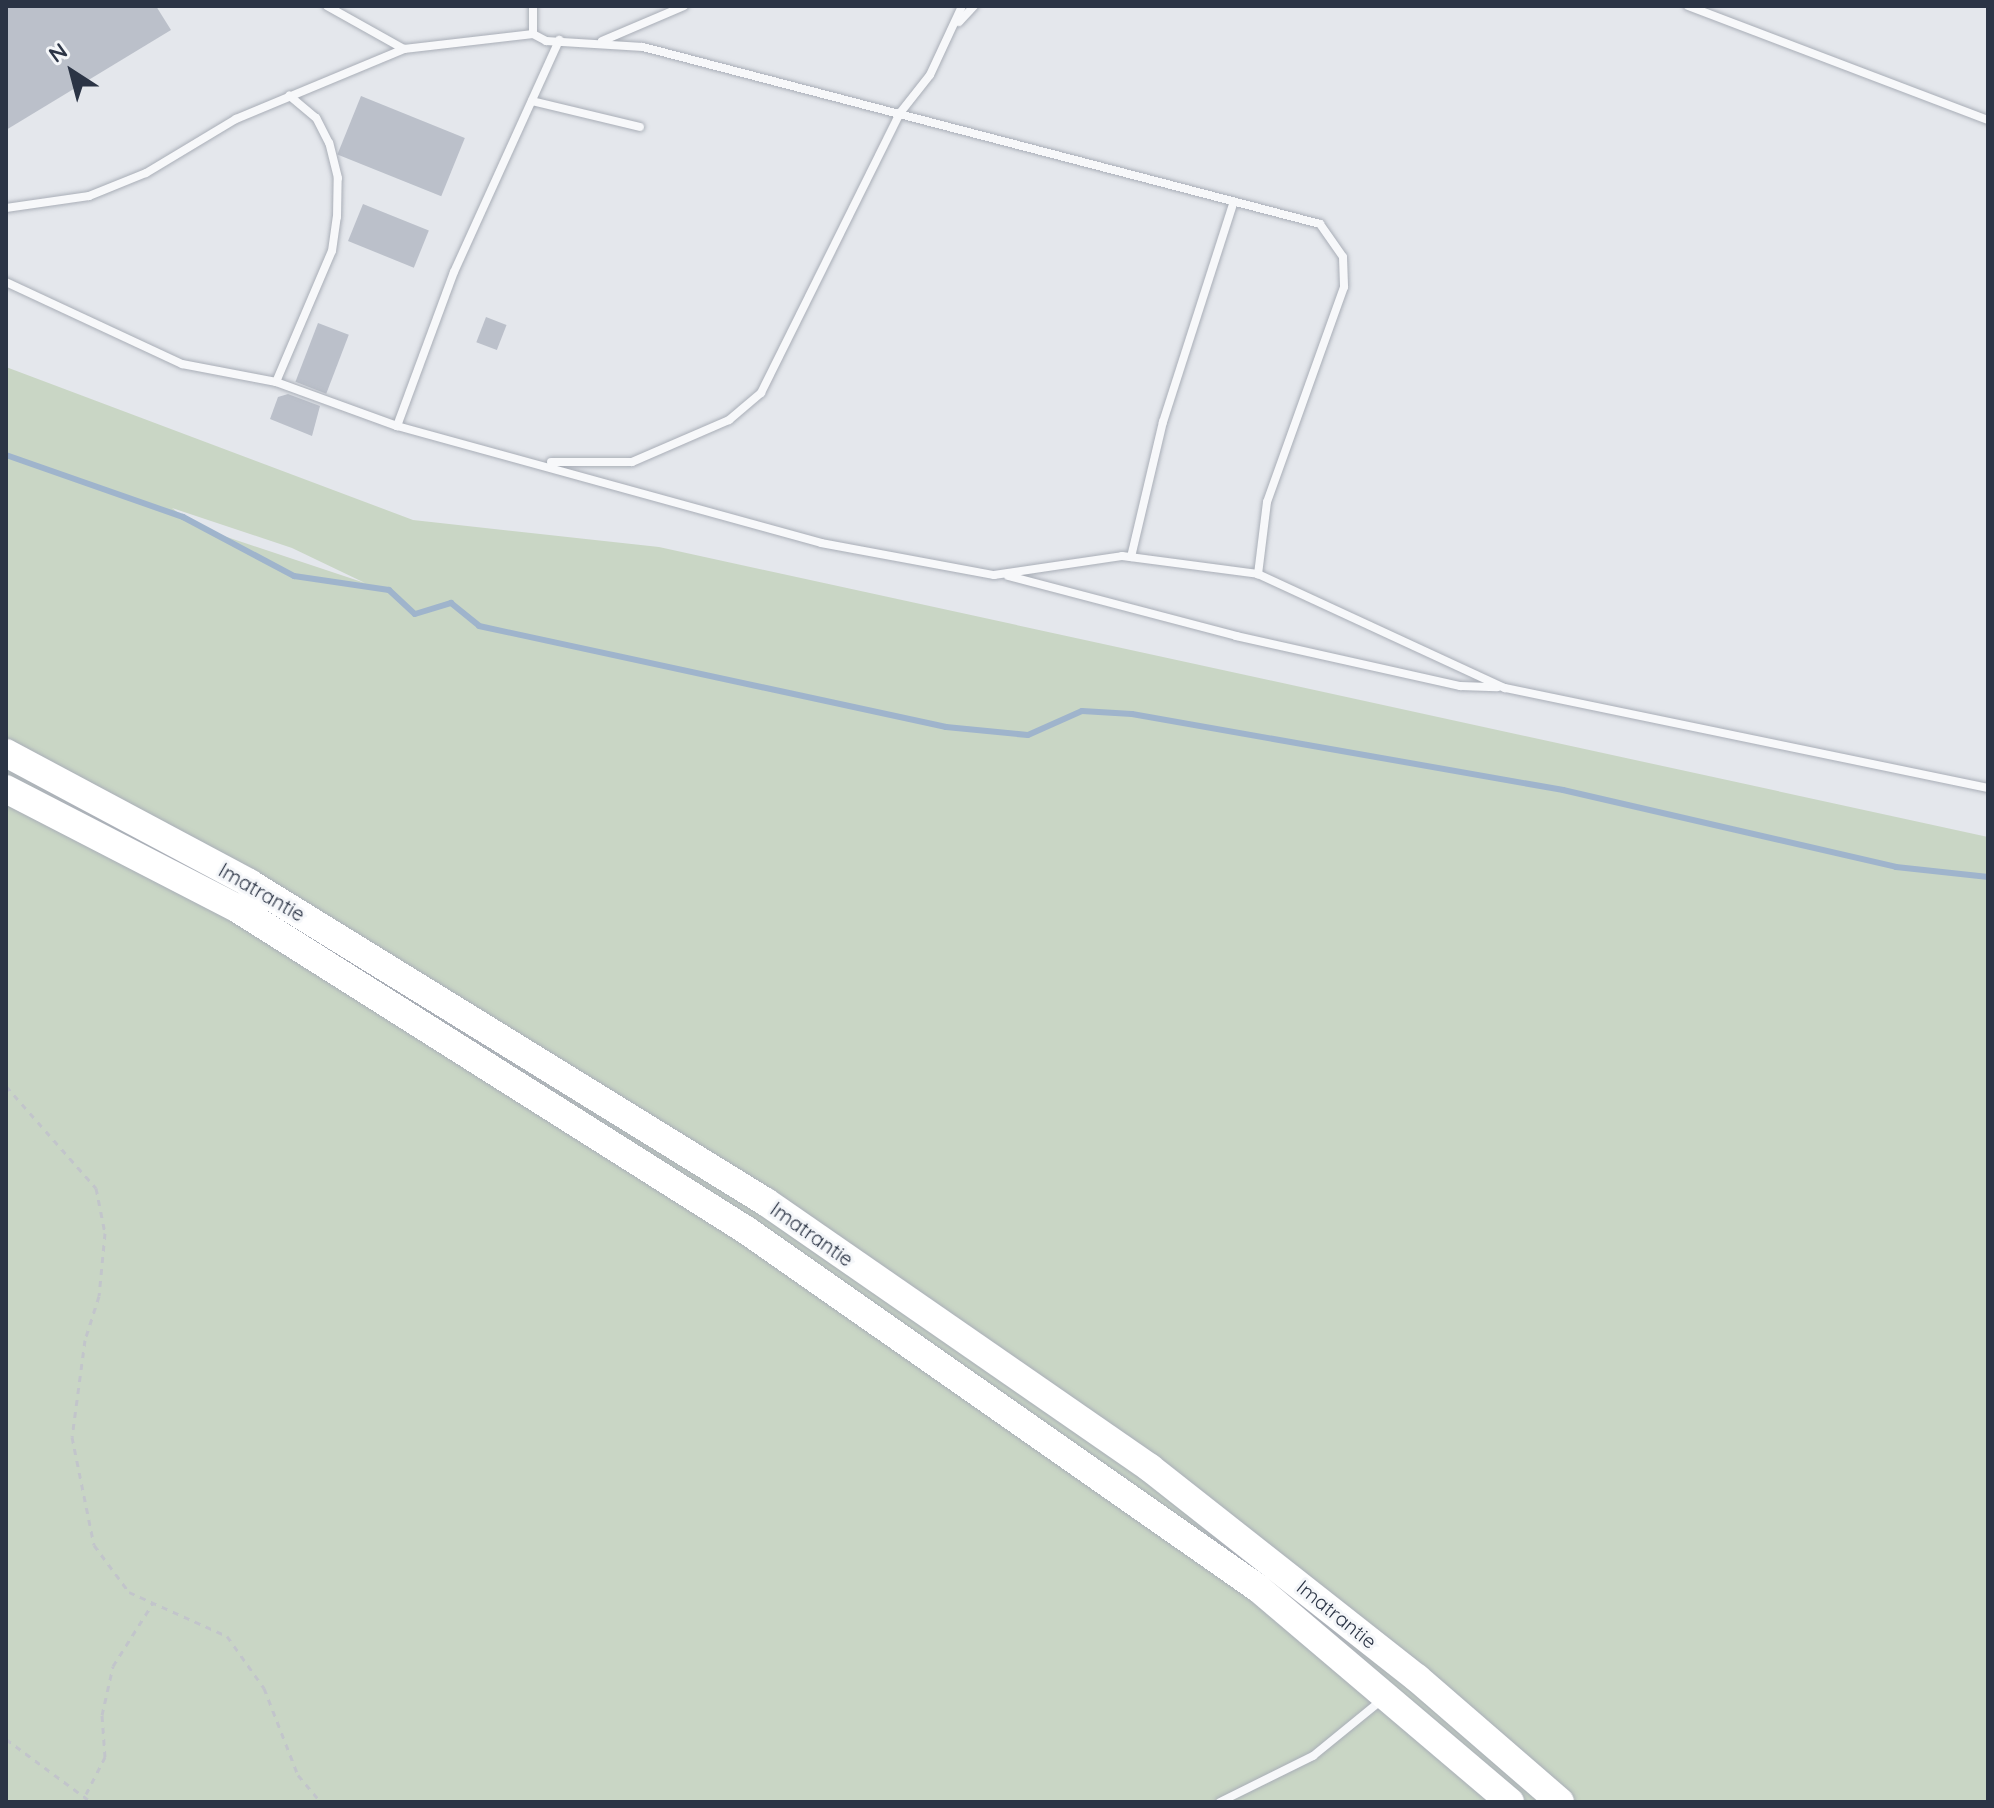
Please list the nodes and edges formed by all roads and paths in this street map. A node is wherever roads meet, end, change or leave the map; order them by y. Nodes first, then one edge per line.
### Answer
1 (327, 6) edge
2 (533, 6) edge
3 (684, 6) edge
4 (962, 6) edge
5 (974, 6) edge
6 (1688, 6) edge
7 (956, 25) junction
8 (533, 34) junction
9 (559, 40) junction
10 (598, 42) junction
11 (404, 49) junction
12 (289, 95) junction
13 (532, 101) junction
14 (900, 113) junction
15 (1988, 120) edge
16 (640, 127) dead end
17 (1233, 204) junction
18 (6, 208) edge
19 (6, 282) edge
20 (276, 382) junction
21 (397, 426) junction
22 (530, 460) junction
23 (1131, 557) junction
24 (1258, 574) junction
25 (1005, 575) junction
26 (1505, 688) junction
27 (6, 753) edge
28 (1988, 788) edge
29 (6, 789) edge
30 (6, 1086) edge
31 (153, 1601) junction
32 (1387, 1696) junction
33 (6, 1739) edge
34 (86, 1794) junction
35 (91, 1802) edge
36 (321, 1802) edge
37 (1220, 1802) edge
38 (1510, 1802) edge
39 (1560, 1802) edge

1 - 11 lane
2 - 8 lane
3 - 10 lane
4 - 7 lane
5 - 7 lane
6 - 15 lane
7 - 14 lane
8 - 9 lane
8 - 11 lane
9 - 10 lane
9 - 13 lane
10 - 14 lane
11 - 12 lane
12 - 18 lane
12 - 20 lane
13 - 16 lane
13 - 21 lane
14 - 17 lane
14 - 22 lane
17 - 23 lane
17 - 24 lane
19 - 20 lane
20 - 21 lane
21 - 22 lane
22 - 25 lane
23 - 24 lane
23 - 25 lane
24 - 26 lane
25 - 26 lane
26 - 28 lane
27 - 39 highway, Imatrantie
29 - 32 highway, Imatrantie
30 - 31 path
31 - 34 path
31 - 36 path
32 - 37 lane
32 - 38 highway, Imatrantie
33 - 34 path
34 - 35 path

